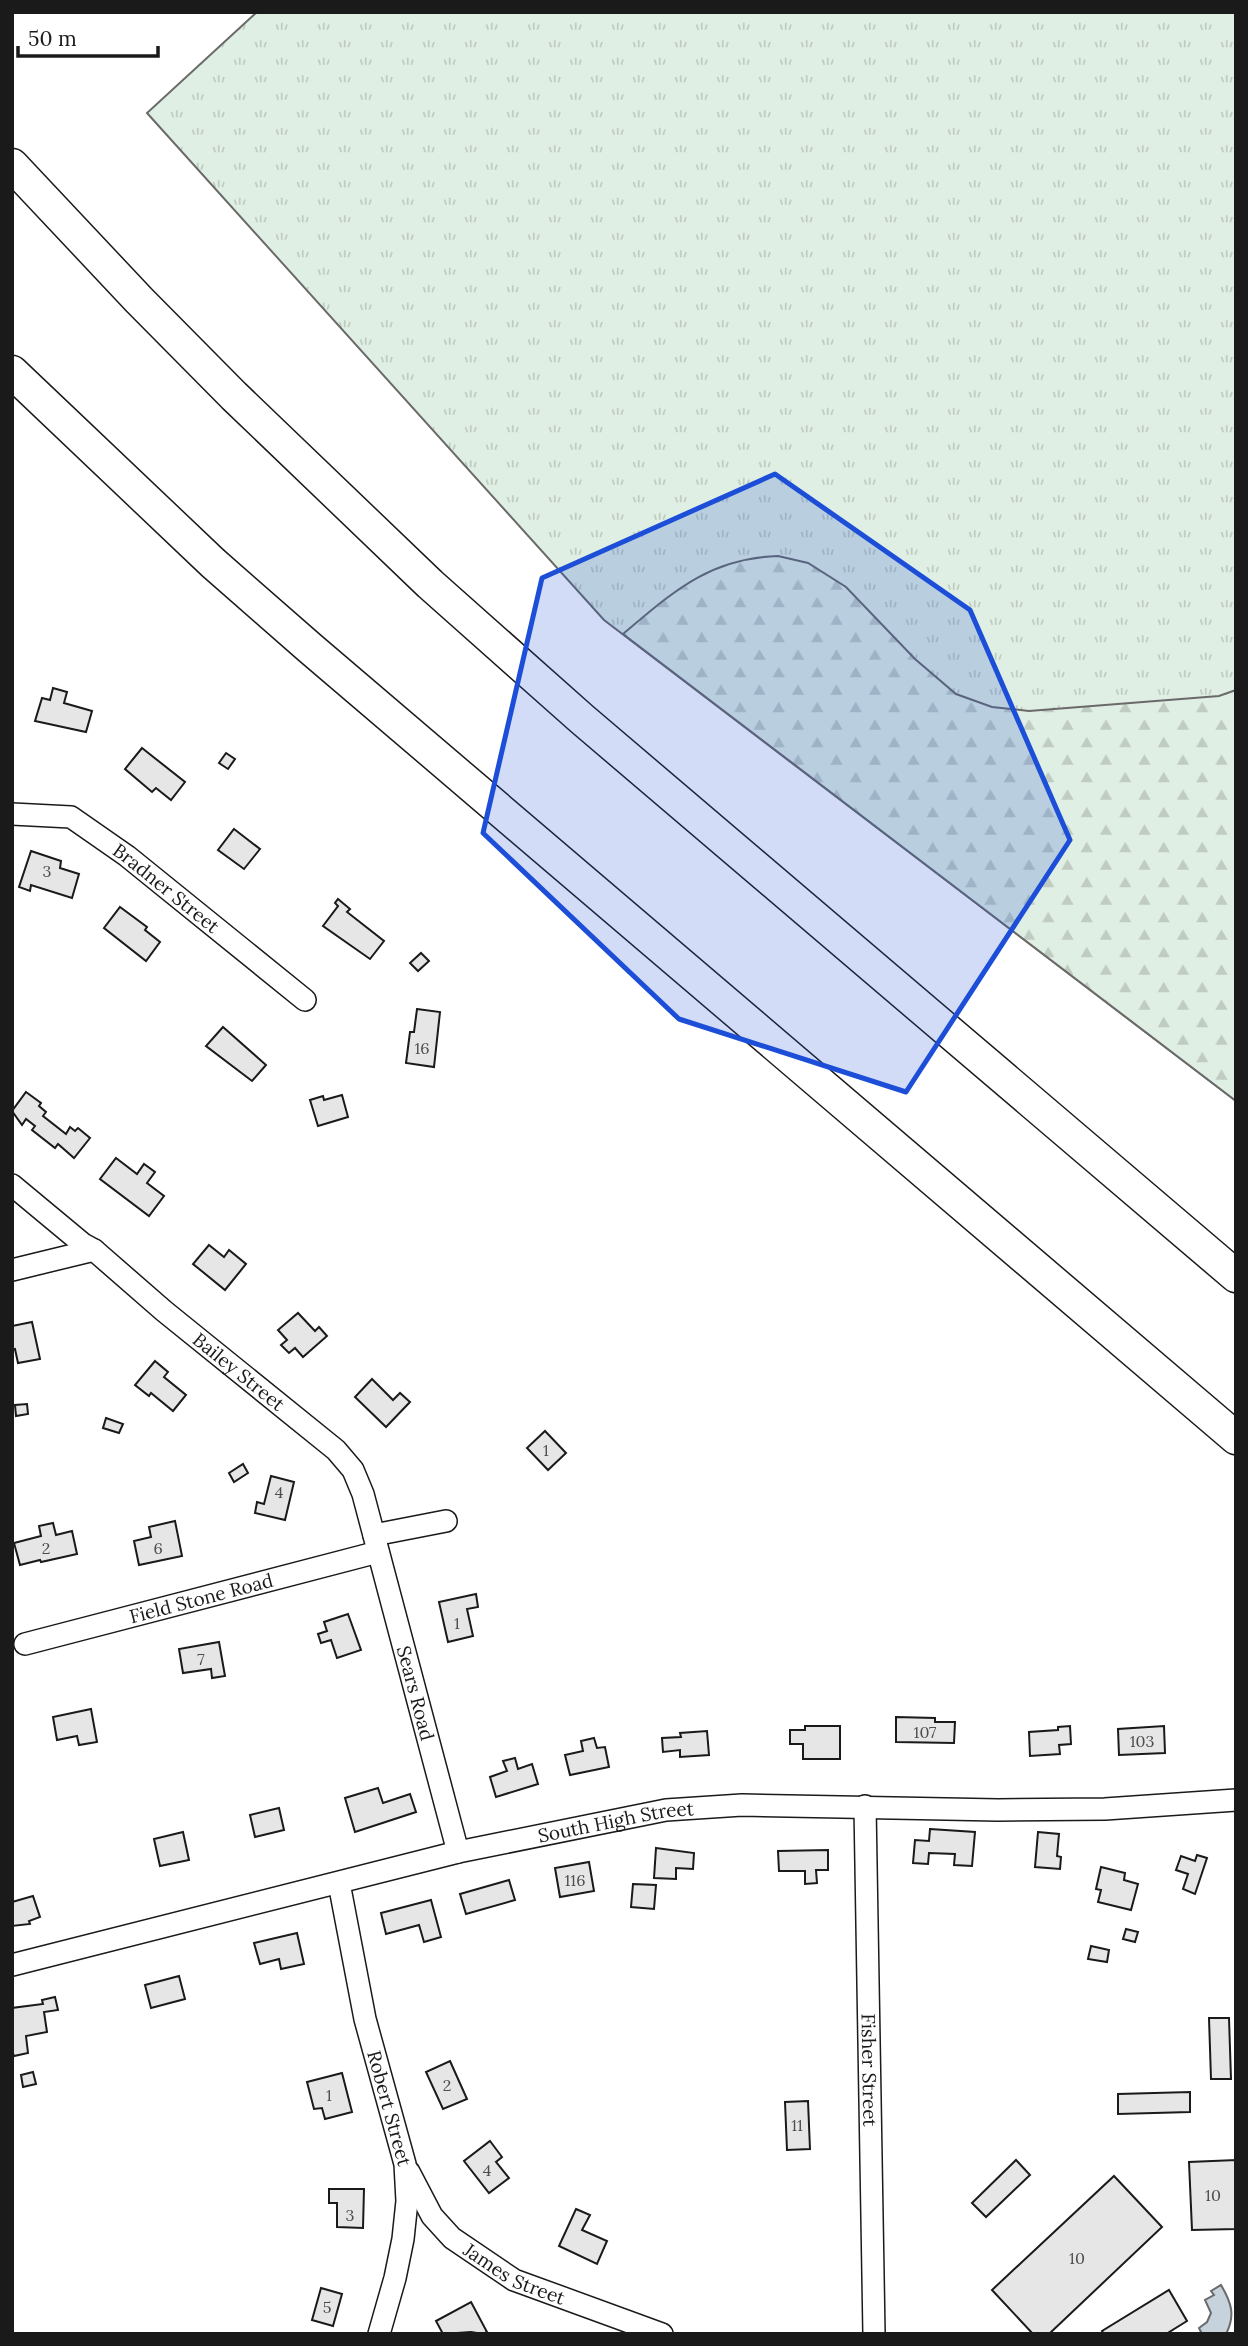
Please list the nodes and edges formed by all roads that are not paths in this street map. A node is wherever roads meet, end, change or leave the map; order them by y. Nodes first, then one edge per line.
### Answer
1 (12, 165) edge
2 (12, 372) edge
3 (12, 814) edge
4 (304, 1000) dead end
5 (12, 1185) edge
6 (94, 1250) junction
7 (12, 1270) edge
8 (1236, 1276) edge
9 (1236, 1438) edge
10 (446, 1521) dead end
11 (376, 1544) junction
12 (25, 1644) dead end
13 (1236, 1800) edge
14 (865, 1806) junction
15 (458, 1852) junction
16 (339, 1883) junction
17 (12, 1965) edge
18 (405, 2164) junction
19 (379, 2334) edge
20 (662, 2334) edge
21 (874, 2334) edge

1 - 8 highway
2 - 9 highway
3 - 4 street, Bradner Street
5 - 6 street, Bailey Street
6 - 7 street
6 - 11 street, Bailey Street
10 - 11 street
11 - 12 street, Field Stone Road
11 - 15 street, Sears Road
13 - 14 street, South High Street
14 - 15 street, South High Street
14 - 21 street, Fisher Street
15 - 16 street, South High Street
16 - 17 street, South High Street
16 - 18 street, Robert Street
18 - 19 street, Robert Street
18 - 20 street, James Street

